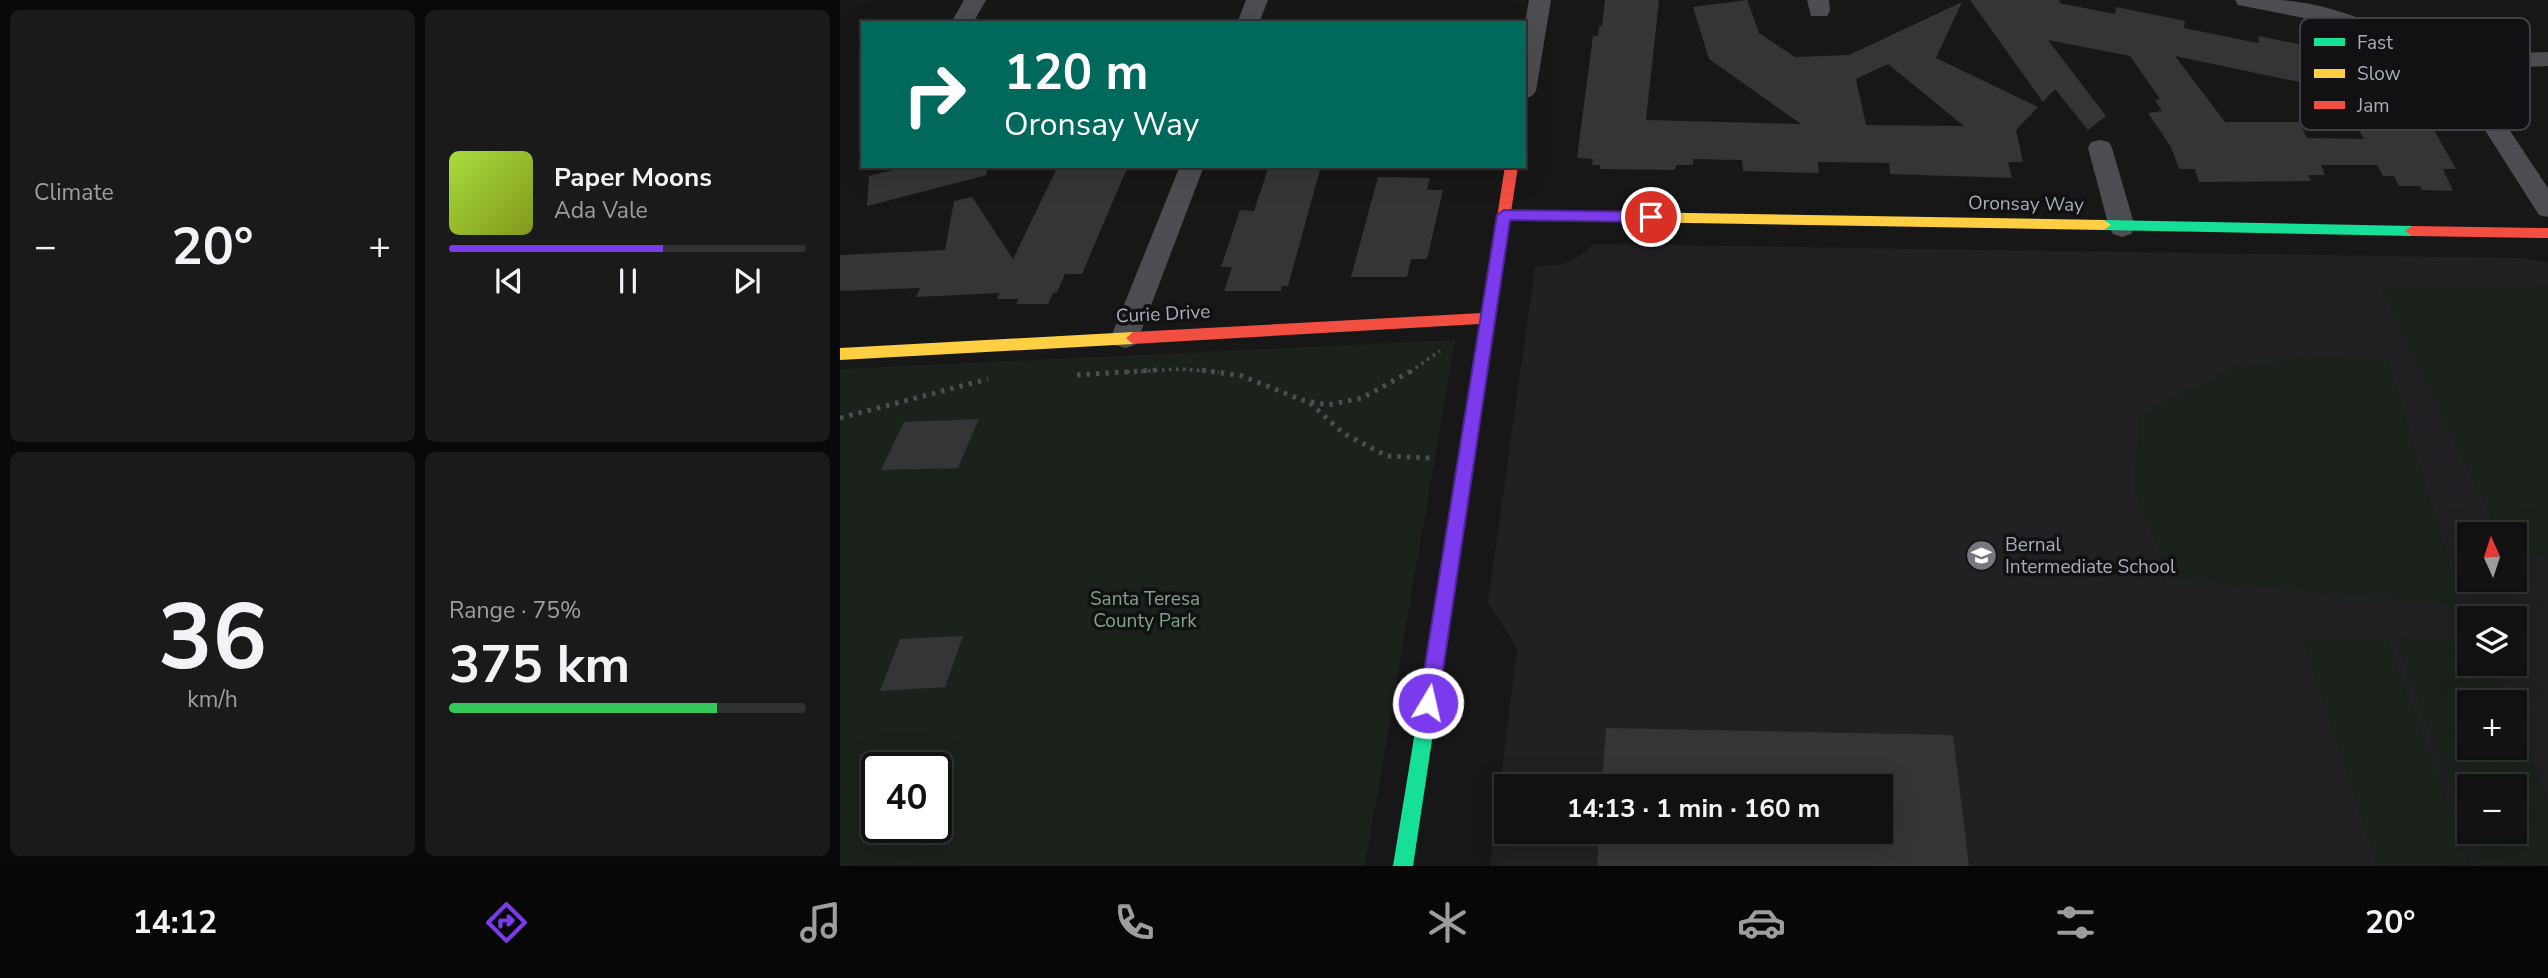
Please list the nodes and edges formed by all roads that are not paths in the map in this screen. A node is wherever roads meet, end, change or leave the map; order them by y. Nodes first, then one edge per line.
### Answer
1 (975, 0) edge
2 (1256, 0) edge
3 (1540, 0) edge
4 (2246, 0) edge
5 (2330, 18) edge
6 (963, 21) edge
7 (1249, 21) edge
8 (2548, 59) edge
9 (2530, 60) edge
10 (1526, 80) edge
11 (2497, 130) edge
12 (2100, 148) dead end
13 (1191, 168) edge
14 (1512, 168) edge
15 (2548, 208) edge
16 (1504, 215) junction
17 (2122, 226) junction
18 (2548, 233) edge
19 (1488, 318) junction
20 (1125, 338) junction
21 (840, 354) edge
22 (1403, 866) edge

1 - 6 street
2 - 7 street
3 - 10 street
4 - 5 street
8 - 9 street
11 - 15 street
12 - 17 street
13 - 20 street
14 - 16 street
16 - 17 street, Oronsay Way
16 - 19 street
17 - 18 street, Oronsay Way
19 - 20 street, Curie Drive
19 - 22 street
20 - 21 street, Curie Drive

